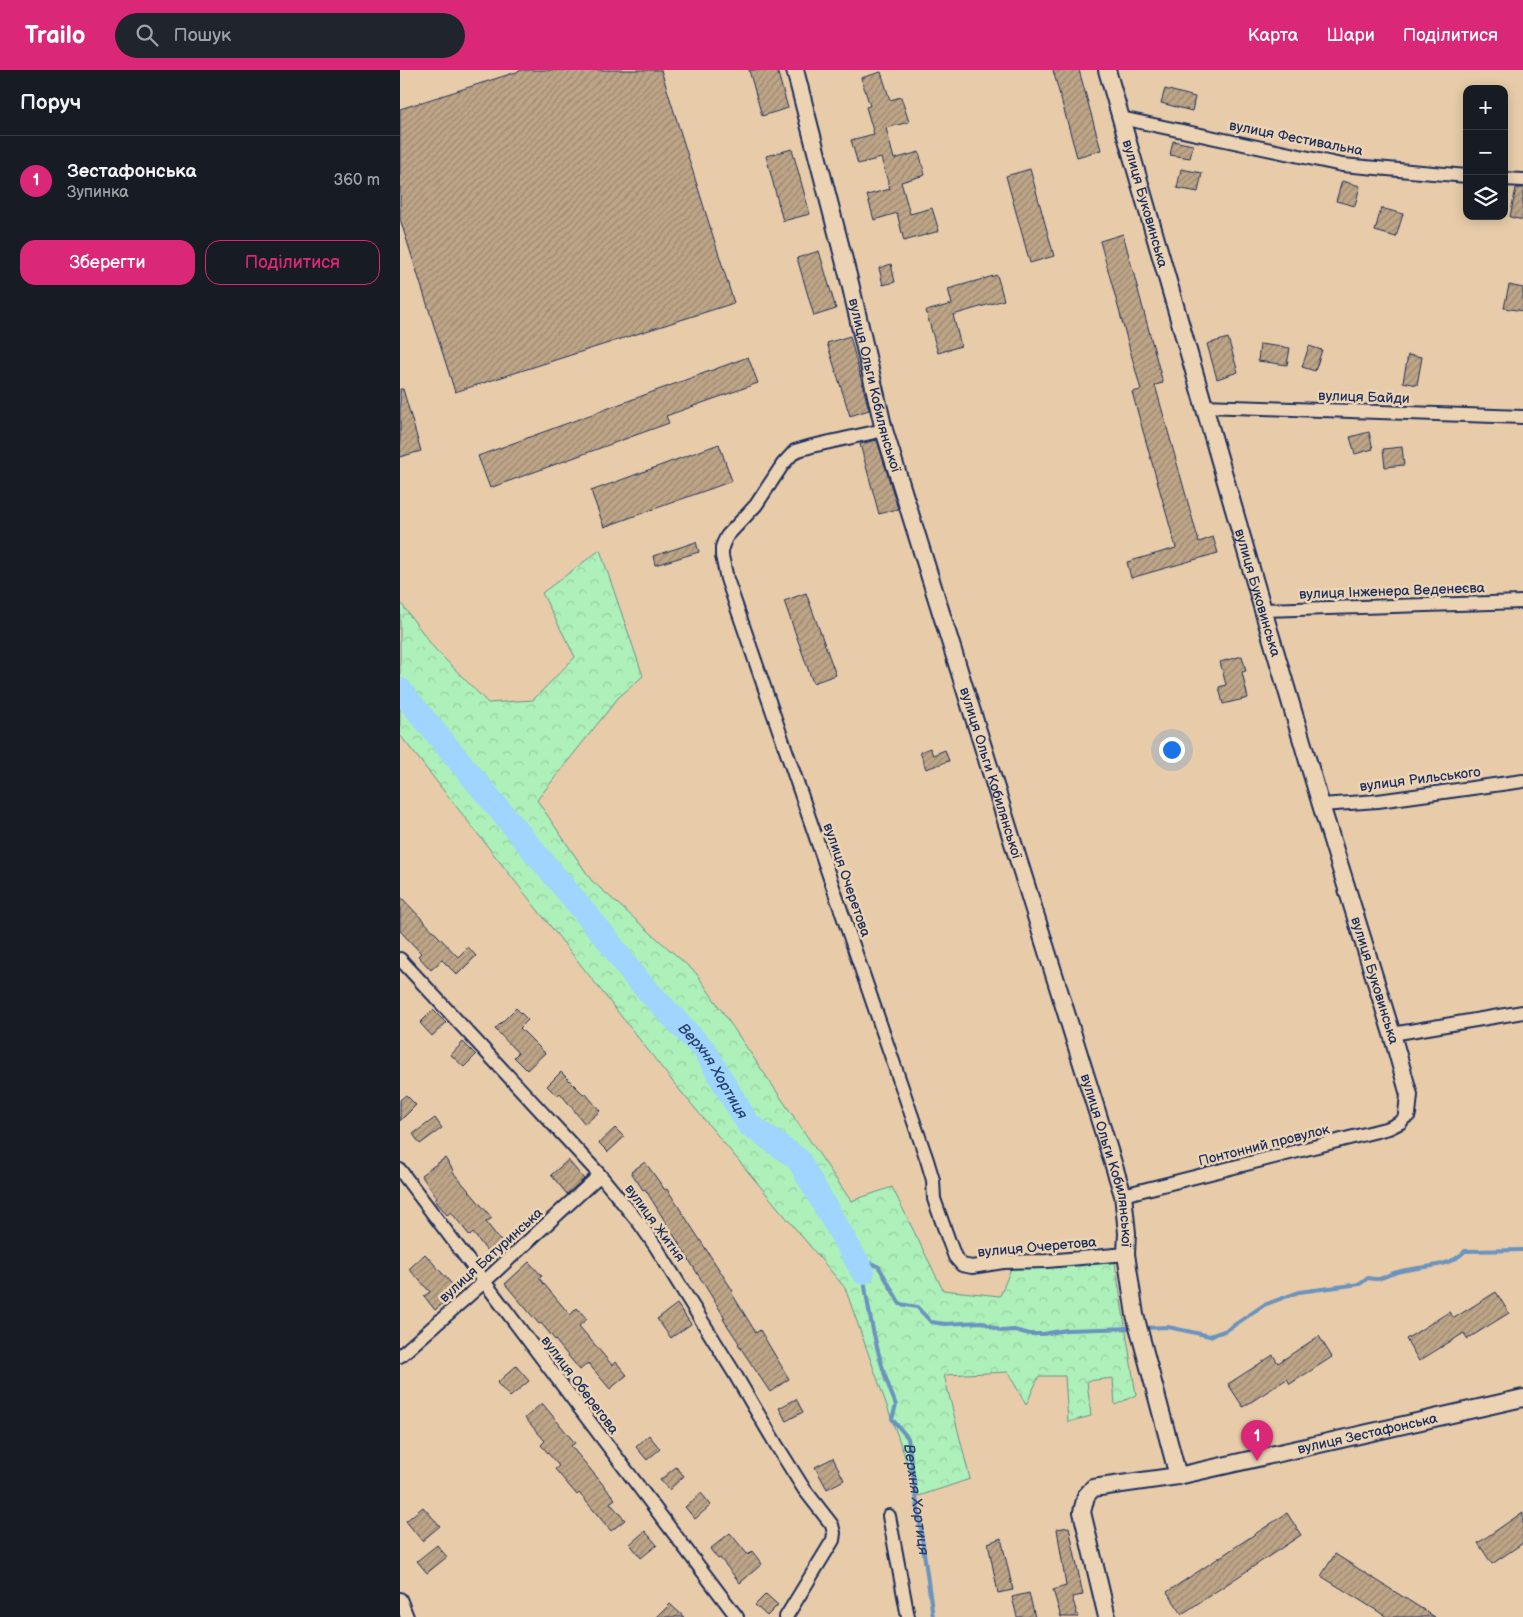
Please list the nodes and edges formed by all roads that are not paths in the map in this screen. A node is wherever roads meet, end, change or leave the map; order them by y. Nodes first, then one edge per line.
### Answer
1 (795, 70) edge
2 (1107, 70) edge
3 (1122, 118) junction
4 (1463, 176) edge
5 (1508, 179) edge
6 (1523, 180) edge
7 (1203, 406) junction
8 (1523, 417) edge
9 (884, 430) junction
10 (1523, 602) edge
11 (1263, 610) junction
12 (1523, 781) edge
13 (1321, 805) junction
14 (400, 959) edge
15 (1523, 1012) edge
16 (1392, 1034) junction
17 (1407, 1114) joint
18 (400, 1170) edge
19 (600, 1175) junction
20 (1124, 1195) junction
21 (1126, 1254) junction
22 (484, 1282) junction
23 (400, 1356) edge
24 (1523, 1398) edge
25 (1178, 1476) junction
26 (889, 1516) dead end
27 (400, 1599) edge
28 (407, 1617) edge
29 (737, 1617) edge
30 (786, 1617) edge
31 (908, 1617) edge
32 (1107, 1617) edge

1 - 9 street, вулиця Ольги Кобилянської
2 - 3 street, вулиця Буковинська
3 - 4 street, вулиця Фестивальна
3 - 7 street, вулиця Буковинська
5 - 6 street
7 - 8 street, вулиця Байди
7 - 11 street, вулиця Буковинська
9 - 20 street, вулиця Ольги Кобилянської
9 - 21 street, вулиця Очеретова
10 - 11 street, вулиця Інженера Веденеєва
11 - 13 street, вулиця Буковинська
12 - 13 street, вулиця Рильського
13 - 16 street, вулиця Буковинська
14 - 19 street, вулиця Житня
15 - 16 street
16 - 17 street, вулиця Буковинська
17 - 20 street, Понтонний провулок
18 - 22 street, вулиця Оберегова
19 - 22 street, вулиця Батуринська
19 - 30 street, вулиця Житня
20 - 21 street, вулиця Ольги Кобилянської
21 - 25 street, вулиця Ольги Кобилянської
22 - 23 street, вулиця Батуринська
22 - 29 street, вулиця Оберегова
24 - 25 street, вулиця Зестафонська
25 - 32 street, вулиця Зестафонська
26 - 31 street
27 - 28 street

